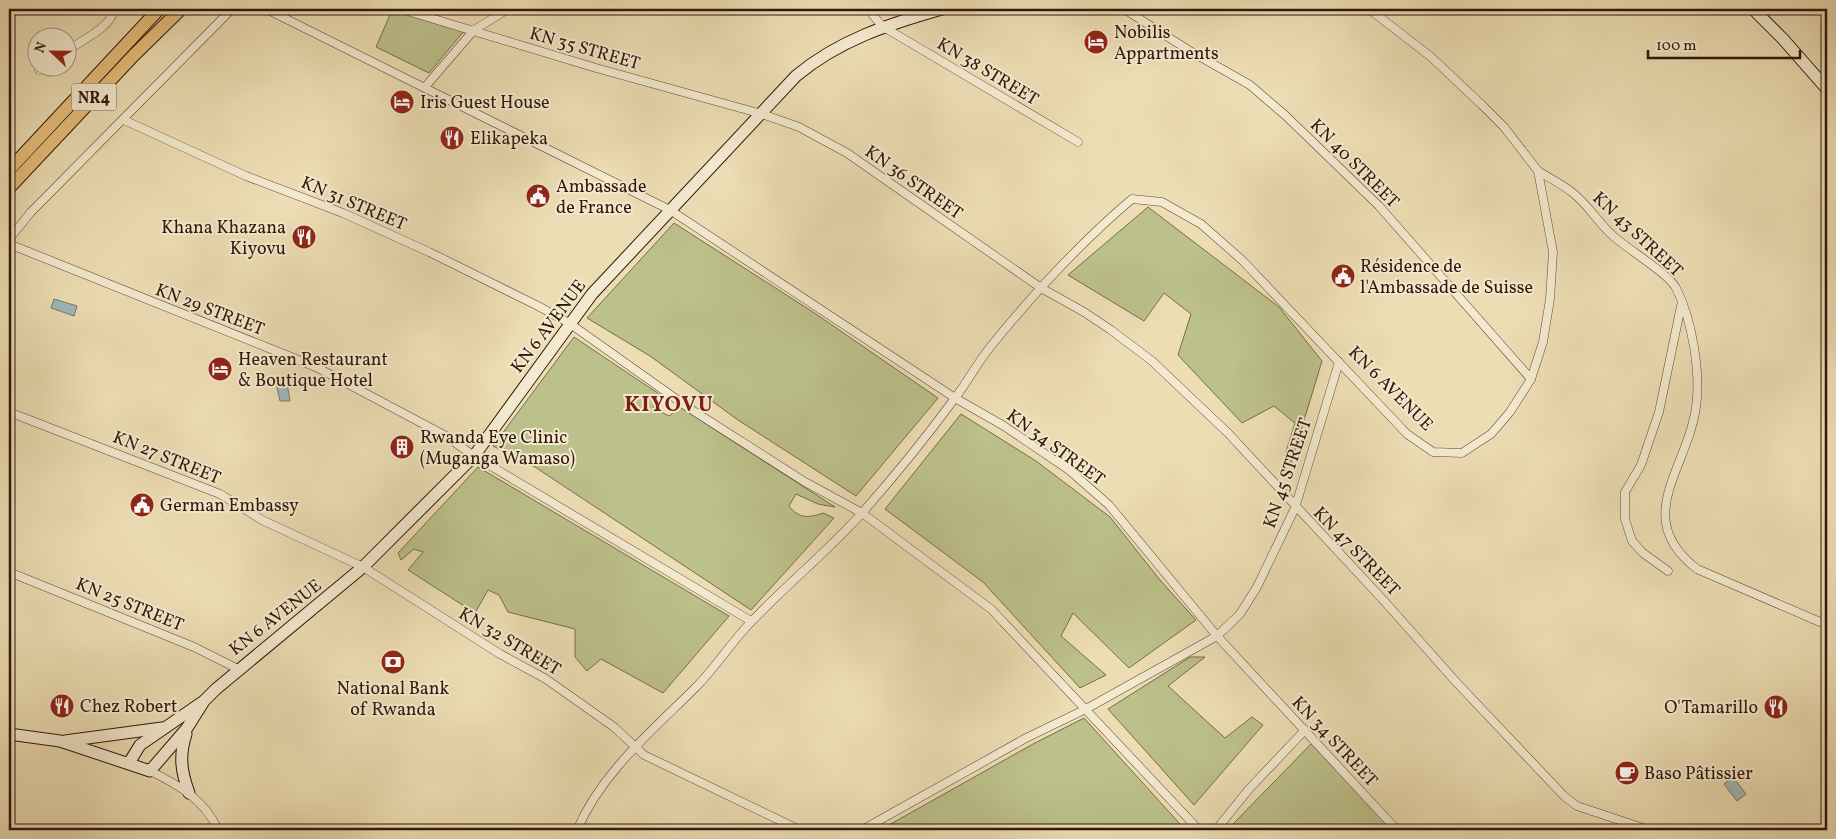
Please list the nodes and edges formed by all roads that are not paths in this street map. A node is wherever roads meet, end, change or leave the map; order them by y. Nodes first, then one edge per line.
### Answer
1 (114, 9) edge
2 (159, 9) edge
3 (181, 9) edge
4 (232, 9) edge
5 (266, 9) edge
6 (401, 9) edge
7 (508, 9) edge
8 (868, 9) edge
9 (942, 9) edge
10 (1124, 9) edge
11 (1369, 9) edge
12 (1753, 9) edge
13 (882, 26) junction
14 (474, 30) junction
15 (78, 43) edge
16 (425, 88) junction
17 (1827, 89) edge
18 (762, 114) junction
19 (124, 120) junction
20 (1078, 142) dead end
21 (9, 170) edge
22 (1538, 171) junction
23 (9, 188) edge
24 (670, 210) junction
25 (9, 239) edge
26 (9, 244) edge
27 (1041, 288) junction
28 (1683, 299) junction
29 (569, 324) junction
30 (1339, 362) junction
31 (1531, 378) junction
32 (955, 398) junction
33 (9, 412) edge
34 (474, 456) junction
35 (1295, 508) junction
36 (862, 513) junction
37 (363, 567) junction
38 (1668, 571) dead end
39 (9, 572) edge
40 (751, 622) junction
41 (1827, 625) edge
42 (1218, 636) junction
43 (238, 669) junction
44 (204, 701) junction
45 (1086, 709) junction
46 (162, 728) junction
47 (187, 728) junction
48 (1305, 730) junction
49 (9, 734) edge
50 (60, 741) junction
51 (635, 749) junction
52 (129, 763) junction
53 (150, 771) junction
54 (189, 793) junction
55 (218, 830) edge
56 (577, 830) edge
57 (800, 830) edge
58 (862, 830) edge
59 (1199, 830) edge
60 (1216, 830) edge
61 (1397, 830) edge
62 (1649, 830) edge

1 - 15 street
2 - 21 highway, NR4
3 - 23 highway, NR4
4 - 19 street
5 - 16 street, KN 34 STREET
6 - 14 street, KN 35 STREET
7 - 14 street
8 - 13 street, KN 38 STREET
9 - 13 main road, KN 6 AVENUE
10 - 31 street, KN 40 STREET
11 - 22 street, KN 6 AVENUE
12 - 17 main road
13 - 18 main road, KN 6 AVENUE
13 - 20 street, KN 38 STREET
14 - 16 street
14 - 18 street, KN 35 STREET
16 - 24 street, KN 34 STREET
18 - 24 main road, KN 6 AVENUE
18 - 27 street, KN 36 STREET
19 - 25 street
19 - 29 street, KN 31 STREET
22 - 28 street, KN 43 STREET
22 - 31 street, KN 6 AVENUE
24 - 29 main road, KN 6 AVENUE
24 - 32 street, KN 34 STREET
26 - 34 street, KN 29 STREET
27 - 30 street, KN 6 AVENUE
27 - 32 street, KN 6 AVENUE
27 - 35 street, KN 47 STREET
28 - 38 street
28 - 41 street, KN 43 STREET
29 - 34 main road, KN 6 AVENUE
29 - 36 street, KN 31 STREET
30 - 31 street, KN 6 AVENUE
30 - 35 street, KN 45 STREET
32 - 36 street, KN 6 AVENUE
32 - 42 street, KN 34 STREET
33 - 37 street, KN 27 STREET
34 - 37 main road, KN 6 AVENUE
34 - 40 street, KN 29 STREET
35 - 42 street, KN 45 STREET
35 - 62 street, KN 47 STREET
36 - 40 street, KN 6 AVENUE
36 - 45 street, KN 31 STREET
37 - 43 main road, KN 6 AVENUE
37 - 51 street, KN 32 STREET
39 - 43 street, KN 25 STREET
40 - 51 street, KN 6 AVENUE
42 - 45 street, KN 45 STREET
42 - 48 street, KN 34 STREET
43 - 44 main road, KN 6 AVENUE
44 - 46 main road, KN 6 AVENUE
44 - 47 main road, KN 6 AVENUE
45 - 58 street, KN 45 STREET
45 - 59 street, KN 31 STREET
46 - 50 main road
46 - 52 main road, KN 6 AVENUE
47 - 53 main road, KN 6 AVENUE
47 - 54 main road
48 - 60 street
48 - 61 street, KN 34 STREET
49 - 50 main road
50 - 52 main road
51 - 56 street, KN 6 AVENUE
51 - 57 street, KN 32 STREET
52 - 53 main road
53 - 54 street
54 - 55 street

